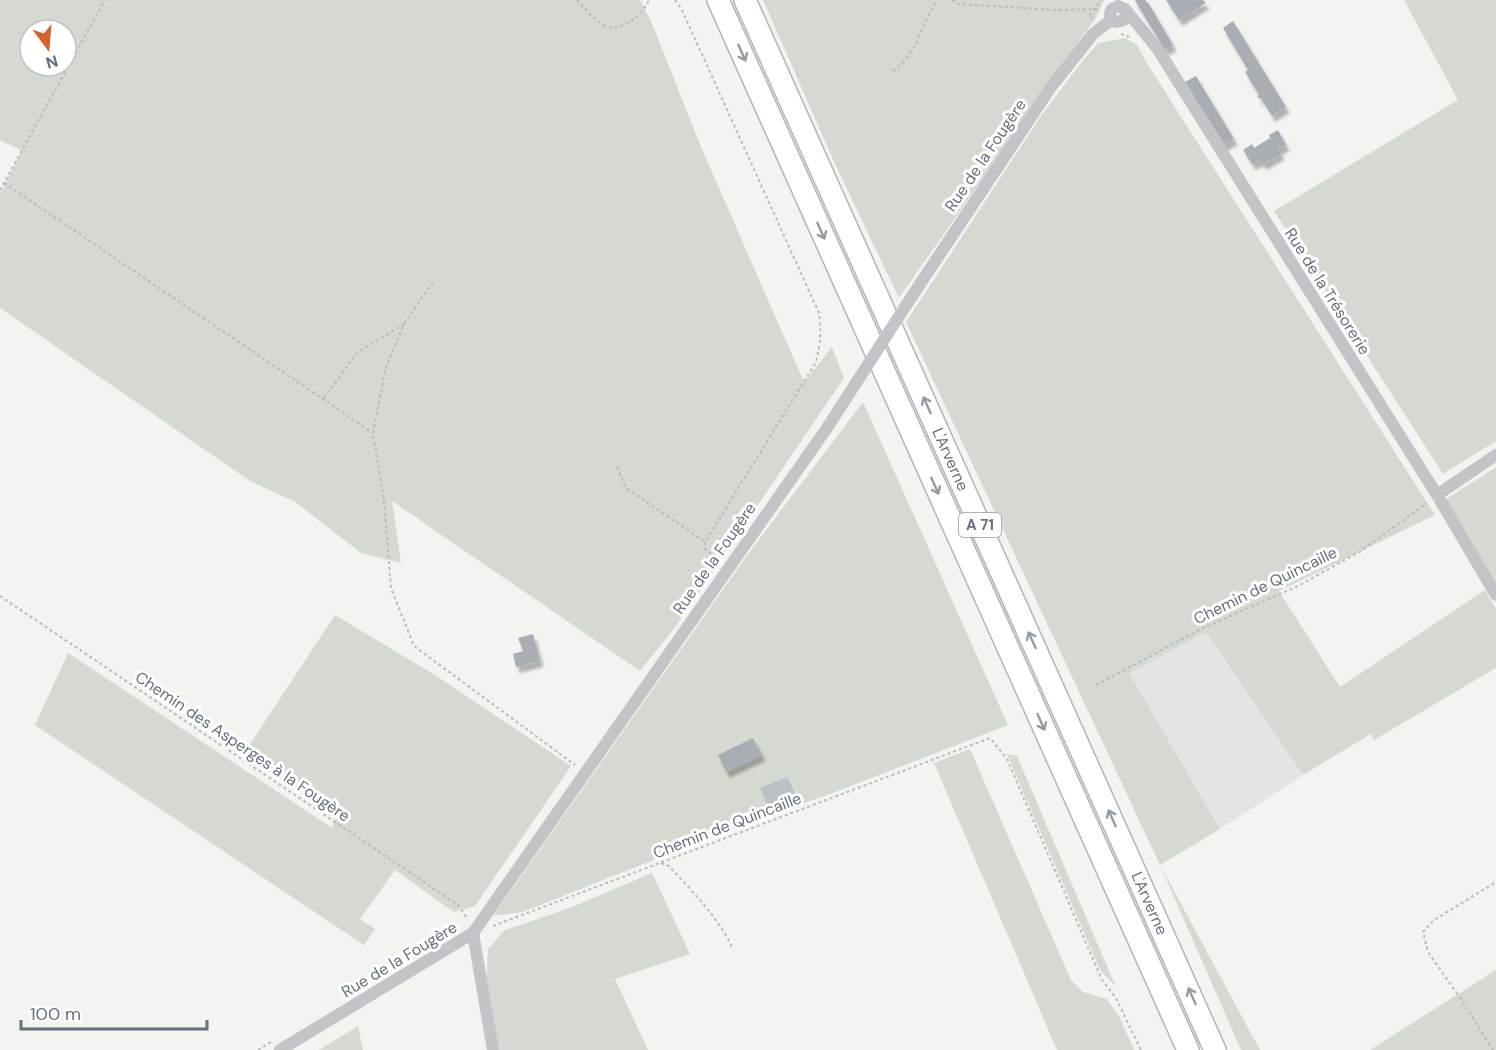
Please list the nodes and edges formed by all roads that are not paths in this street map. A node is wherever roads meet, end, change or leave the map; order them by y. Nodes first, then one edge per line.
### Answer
1 (718, 0) edge
2 (745, 0) edge
3 (1116, 12) edge
4 (1496, 454) edge
5 (1437, 495) junction
6 (1496, 595) edge
7 (469, 926) junction
8 (279, 1044) edge
9 (493, 1050) edge
10 (1188, 1050) edge
11 (1215, 1050) edge

1 -> 10 highway, L'Arverne / A 71
11 -> 2 highway, L'Arverne / A 71
3 - 5 street, Rue de la Trésorerie
3 - 7 street, Rue de la Fougère, bridge
4 - 5 street
5 - 6 street, Rue de la Trésorerie
7 - 8 street, Rue de la Fougère
7 - 9 street

